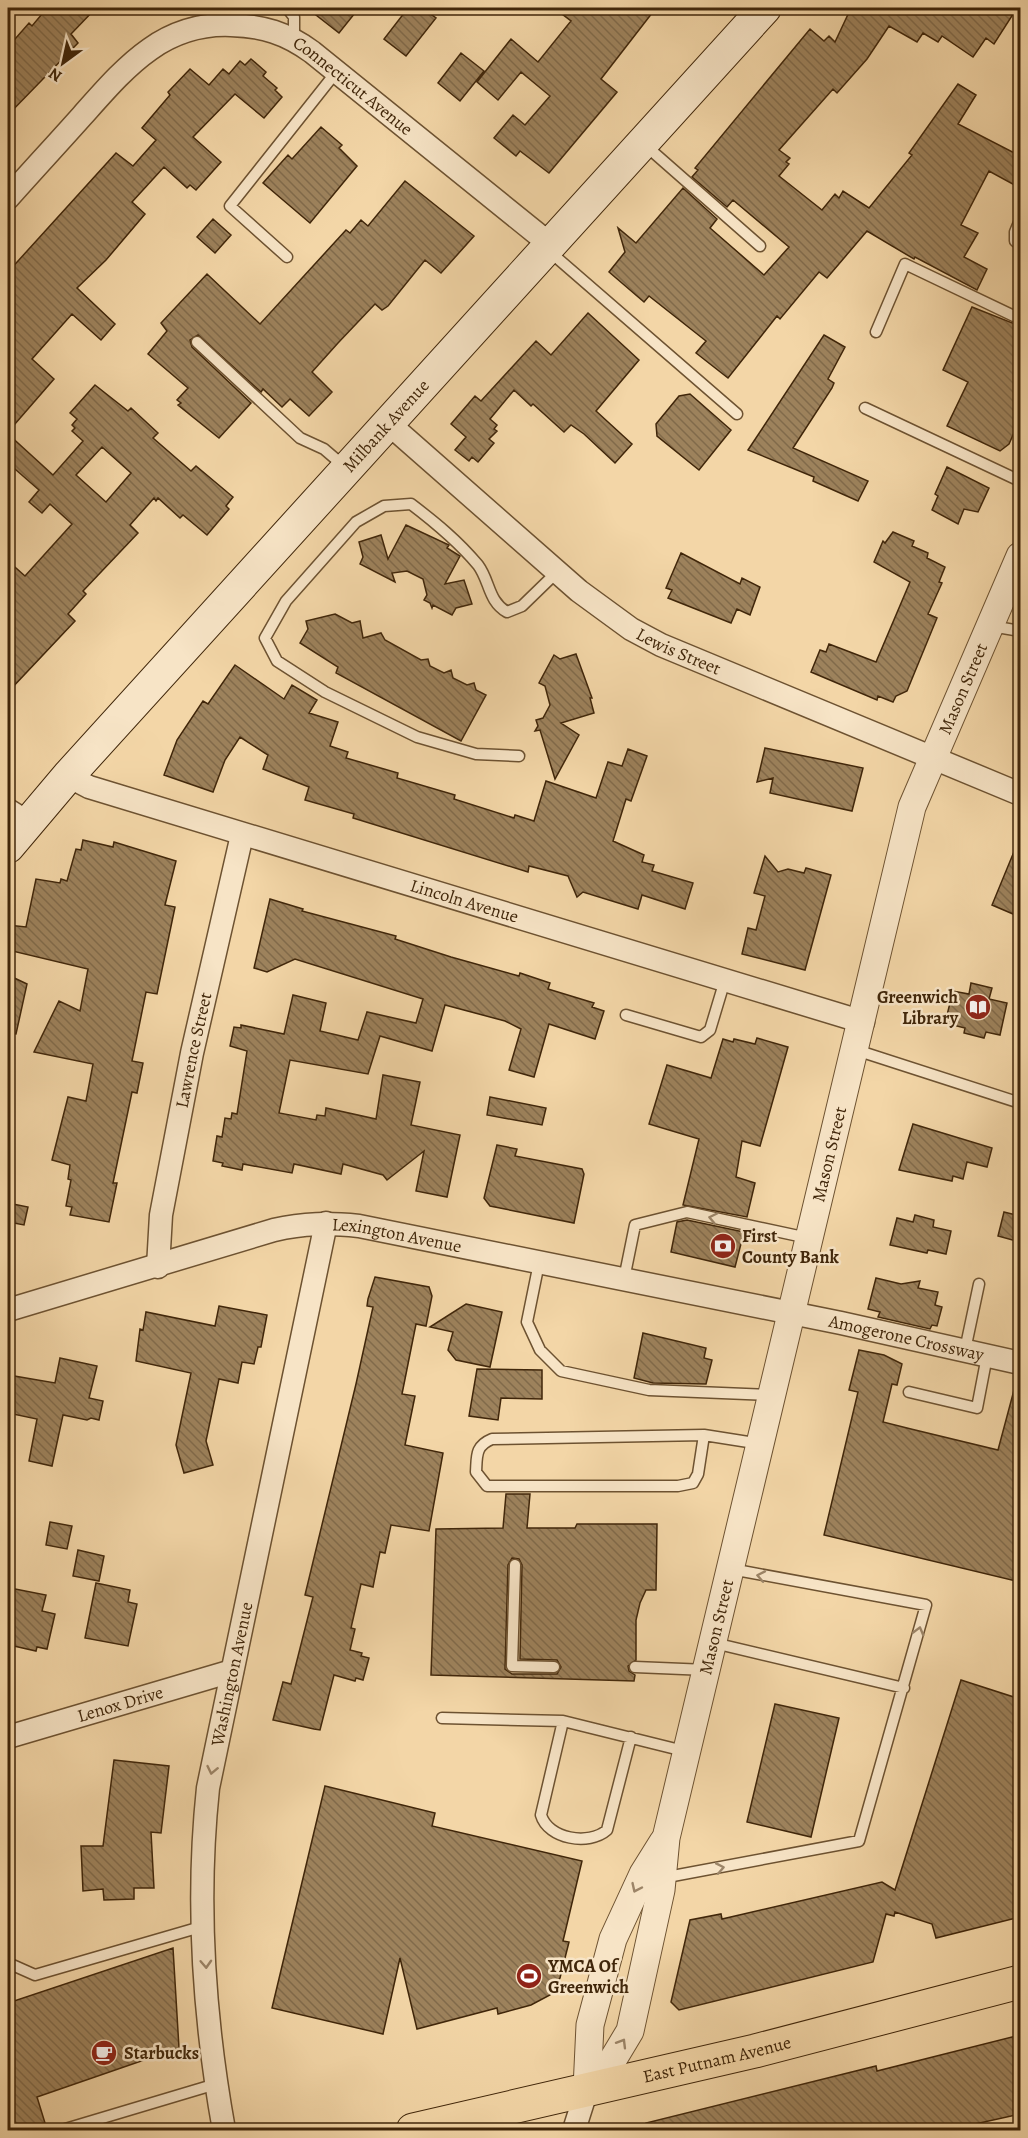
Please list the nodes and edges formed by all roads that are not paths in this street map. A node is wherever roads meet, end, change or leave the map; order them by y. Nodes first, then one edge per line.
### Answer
1 (287, 8) edge
2 (765, 8) edge
3 (294, 39) junction
4 (337, 71) junction
5 (643, 142) junction
6 (8, 198) edge
7 (1020, 220) edge
8 (1020, 245) edge
9 (760, 246) dead end
10 (549, 247) junction
11 (287, 257) dead end
12 (1020, 319) edge
13 (876, 332) dead end
14 (197, 342) dead end
15 (865, 408) dead end
16 (737, 414) dead end
17 (389, 424) junction
18 (347, 470) junction
19 (1020, 481) edge
20 (1020, 556) edge
21 (557, 572) junction
22 (991, 626) junction
23 (1020, 631) edge
24 (519, 756) dead end
25 (932, 758) junction
26 (68, 776) junction
27 (1020, 794) edge
28 (17, 816) edge
29 (242, 835) junction
30 (8, 847) edge
31 (725, 980) junction
32 (626, 1015) dead end
33 (863, 1022) junction
34 (856, 1050) junction
35 (1020, 1103) edge
36 (326, 1223) junction
37 (811, 1238) junction
38 (539, 1263) junction
39 (158, 1267) junction
40 (624, 1280) junction
41 (979, 1284) dead end
42 (8, 1310) edge
43 (792, 1313) junction
44 (964, 1350) junction
45 (987, 1356) junction
46 (1020, 1363) edge
47 (909, 1392) dead end
48 (773, 1395) junction
49 (704, 1436) junction
50 (761, 1444) junction
51 (515, 1565) dead end
52 (731, 1569) junction
53 (714, 1643) junction
54 (554, 1667) dead end
55 (635, 1667) dead end
56 (232, 1671) junction
57 (707, 1671) junction
58 (904, 1688) junction
59 (442, 1718) dead end
60 (563, 1721) junction
61 (8, 1737) edge
62 (631, 1737) junction
63 (688, 1752) junction
64 (666, 1838) junction
65 (662, 1878) junction
66 (204, 1926) junction
67 (8, 1963) edge
68 (1020, 1982) edge
69 (216, 2084) junction
70 (586, 2089) junction
71 (62, 2130) edge
72 (224, 2130) edge
73 (413, 2130) edge
74 (574, 2130) edge

1 - 3 lane
2 - 5 main road, Milbank Avenue
3 - 4 street, Connecticut Avenue
3 - 6 street, Connecticut Avenue
4 - 10 street, Connecticut Avenue
4 - 11 lane
5 - 9 lane
5 - 10 main road, Milbank Avenue
7 - 8 lane
10 - 16 lane
10 - 17 main road, Milbank Avenue
12 - 13 lane
14 - 18 lane
15 - 19 lane
17 - 18 main road, Milbank Avenue
17 - 21 street, Lewis Street
18 - 26 main road, Milbank Avenue
20 - 22 street, Mason Street
21 - 24 lane
21 - 25 street, Lewis Street
22 - 23 lane
22 - 25 street, Mason Street
25 - 27 street, Lewis Street
25 - 33 street, Mason Street
26 - 28 main road, Milbank Avenue
26 - 29 street, Lincoln Avenue
28 - 30 main road, Milbank Avenue
29 - 31 street, Lincoln Avenue
29 - 39 street, Lawrence Street
31 - 32 lane
31 - 33 street, Lincoln Avenue
33 - 34 street, Mason Street
34 - 35 lane
34 - 37 street, Mason Street
36 - 38 street, Lexington Avenue
36 - 39 street, Lexington Avenue
36 - 56 street, Washington Avenue
37 -> 40 lane
37 - 43 street, Mason Street
38 - 40 street, Lexington Avenue
38 - 48 lane
39 - 42 street, Lexington Avenue
40 - 43 street, Lexington Avenue
41 - 44 lane
43 - 44 street, Amogerone Crossway
43 - 48 street, Mason Street
44 - 45 street, Amogerone Crossway
45 - 46 street, Amogerone Crossway
45 - 47 lane
48 - 50 street, Mason Street
49 - 49 lane
49 - 50 lane
50 - 52 street, Mason Street
51 - 54 lane
52 - 53 street, Mason Street
58 -> 52 lane
53 - 57 street, Mason Street
53 - 58 lane
55 - 57 lane
56 - 61 street, Lenox Drive
56 -> 66 street, Washington Avenue
57 - 63 street, Mason Street
65 -> 58 lane
59 - 60 lane
60 - 62 lane
60 - 62 lane
62 - 63 lane
63 - 64 street, Mason Street
64 - 65 street, Mason Street
64 -> 70 street, Mason Street
70 -> 65 street, Mason Street
66 - 67 lane
66 -> 69 street, Washington Avenue
68 - 70 main road, East Putnam Avenue
69 - 71 lane
69 - 72 street, Washington Avenue
70 - 73 main road, East Putnam Avenue
70 - 74 street

